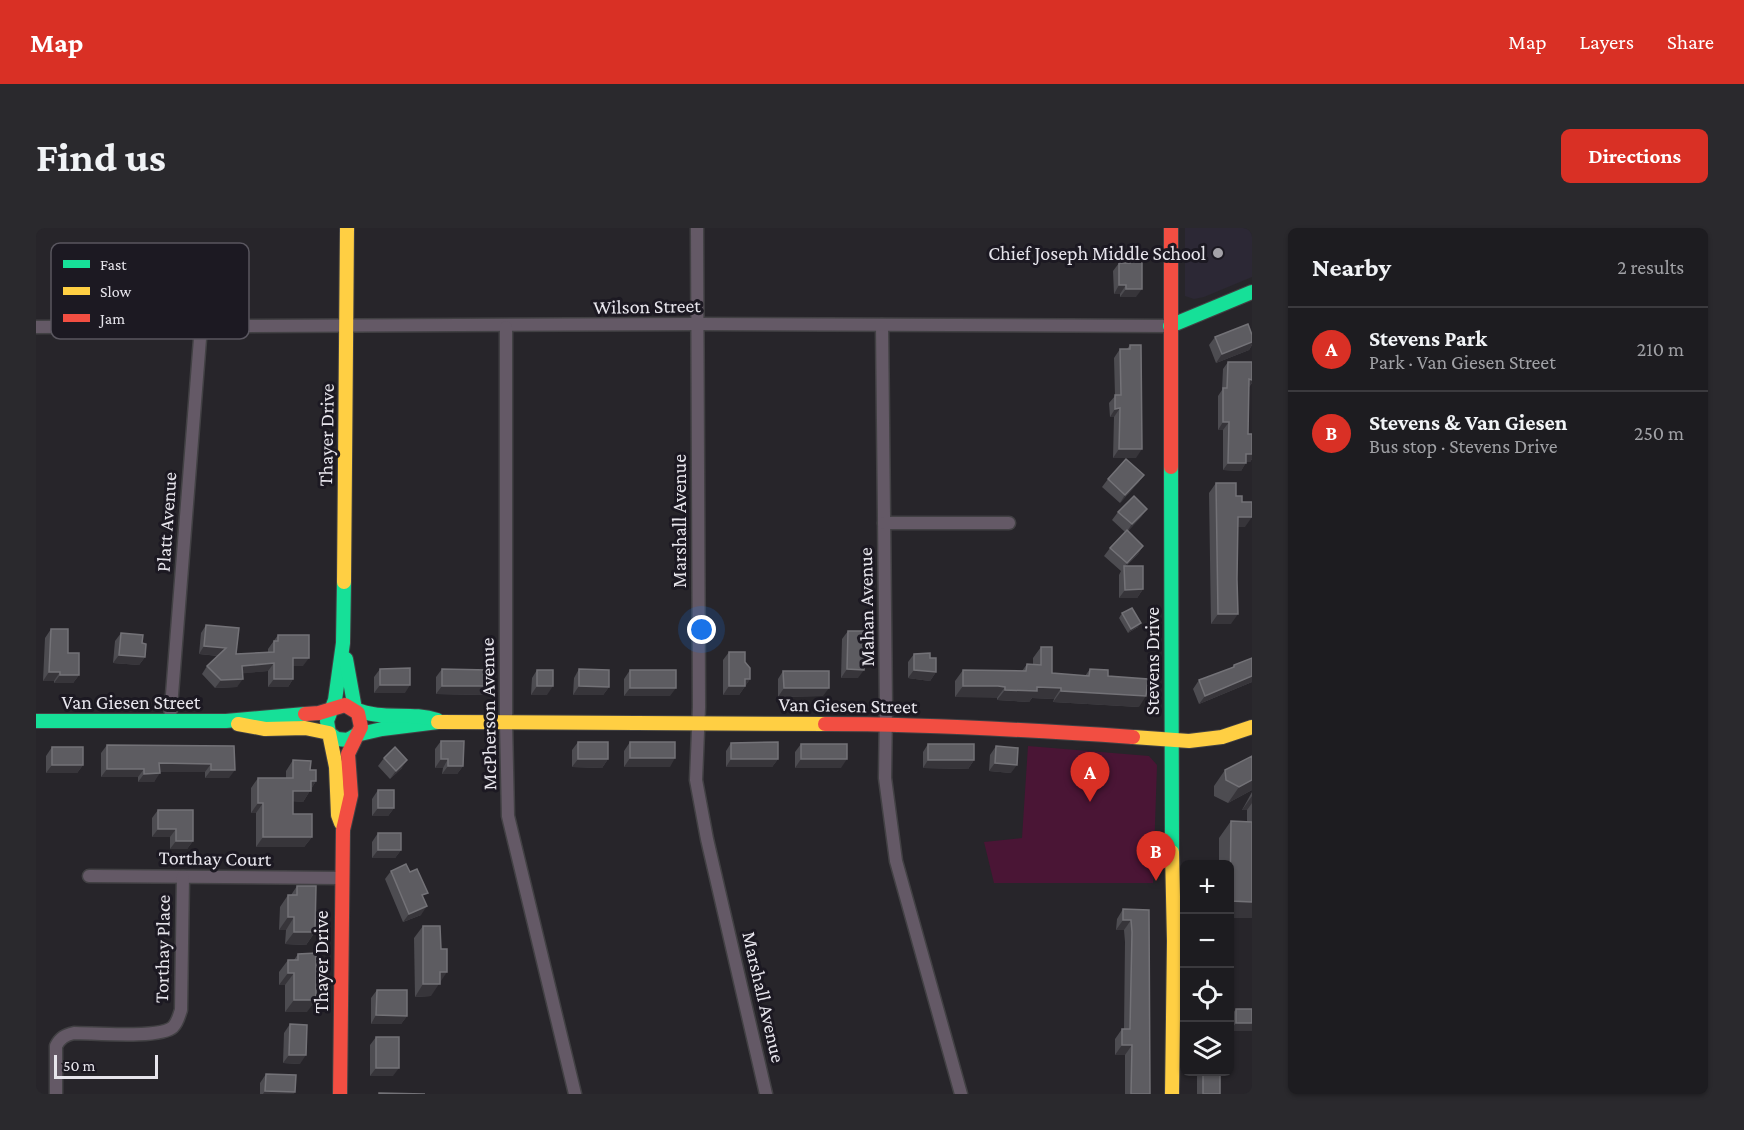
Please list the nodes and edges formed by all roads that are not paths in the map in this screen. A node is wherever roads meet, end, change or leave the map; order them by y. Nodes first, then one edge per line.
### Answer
1 (347, 228) edge
2 (697, 228) edge
3 (1172, 228) edge
4 (1252, 292) edge
5 (698, 324) junction
6 (249, 326) edge
7 (347, 326) junction
8 (882, 326) junction
9 (1170, 326) junction
10 (36, 327) edge
11 (51, 327) edge
12 (506, 327) junction
13 (200, 339) edge
14 (884, 523) junction
15 (1009, 523) dead end
16 (343, 643) junction
17 (355, 709) junction
18 (332, 710) junction
19 (170, 720) junction
20 (36, 721) edge
21 (226, 721) junction
22 (441, 722) junction
23 (506, 723) junction
24 (698, 724) junction
25 (886, 724) junction
26 (1252, 727) edge
27 (329, 733) junction
28 (356, 735) junction
29 (1172, 740) junction
30 (343, 830) junction
31 (89, 876) dead end
32 (183, 877) junction
33 (340, 878) junction
34 (56, 1094) edge
35 (340, 1094) edge
36 (575, 1094) edge
37 (766, 1094) edge
38 (961, 1094) edge
39 (1172, 1094) edge

1 - 7 main road, Thayer Drive
2 - 5 street, Marshall Avenue
3 - 9 main road, Stevens Drive
4 - 9 main road, Wilson Street
5 - 8 street, Wilson Street
5 - 12 street, Wilson Street
5 - 24 street, Marshall Avenue
6 - 7 street, Wilson Street
7 - 12 street, Wilson Street
7 - 16 main road, Thayer Drive
8 - 9 street, Wilson Street
8 - 14 street, Mahan Avenue
9 - 29 main road, Stevens Drive
10 - 11 street, Wilson Street
12 - 23 street, McPherson Avenue
13 - 19 street, Platt Avenue
14 - 15 street
14 - 25 street, Mahan Avenue
16 - 17 main road, Thayer Drive
16 - 18 main road, Thayer Drive
17 - 18 main road
17 - 22 main road, Van Giesen Street
17 - 28 main road
18 - 21 main road, Van Giesen Street
18 - 27 main road
19 - 20 main road, Van Giesen Street
19 - 21 main road, Van Giesen Street
21 - 27 main road, Van Giesen Street
22 - 23 main road, Van Giesen Street
22 - 28 main road, Van Giesen Street
23 - 24 main road, Van Giesen Street
23 - 36 street, McPherson Avenue
24 - 25 main road, Van Giesen Street
24 - 37 street, Marshall Avenue
25 - 29 main road, Van Giesen Street
25 - 38 street, Mahan Avenue
26 - 29 main road, Van Giesen Street
27 - 28 main road
27 - 30 main road, Thayer Drive
28 - 30 main road, Thayer Drive
29 - 39 main road, Stevens Drive
30 - 33 main road, Thayer Drive
31 - 32 street, Torthay Court
32 - 33 street, Torthay Court
32 - 34 street, Torthay Place
33 - 35 main road, Thayer Drive

